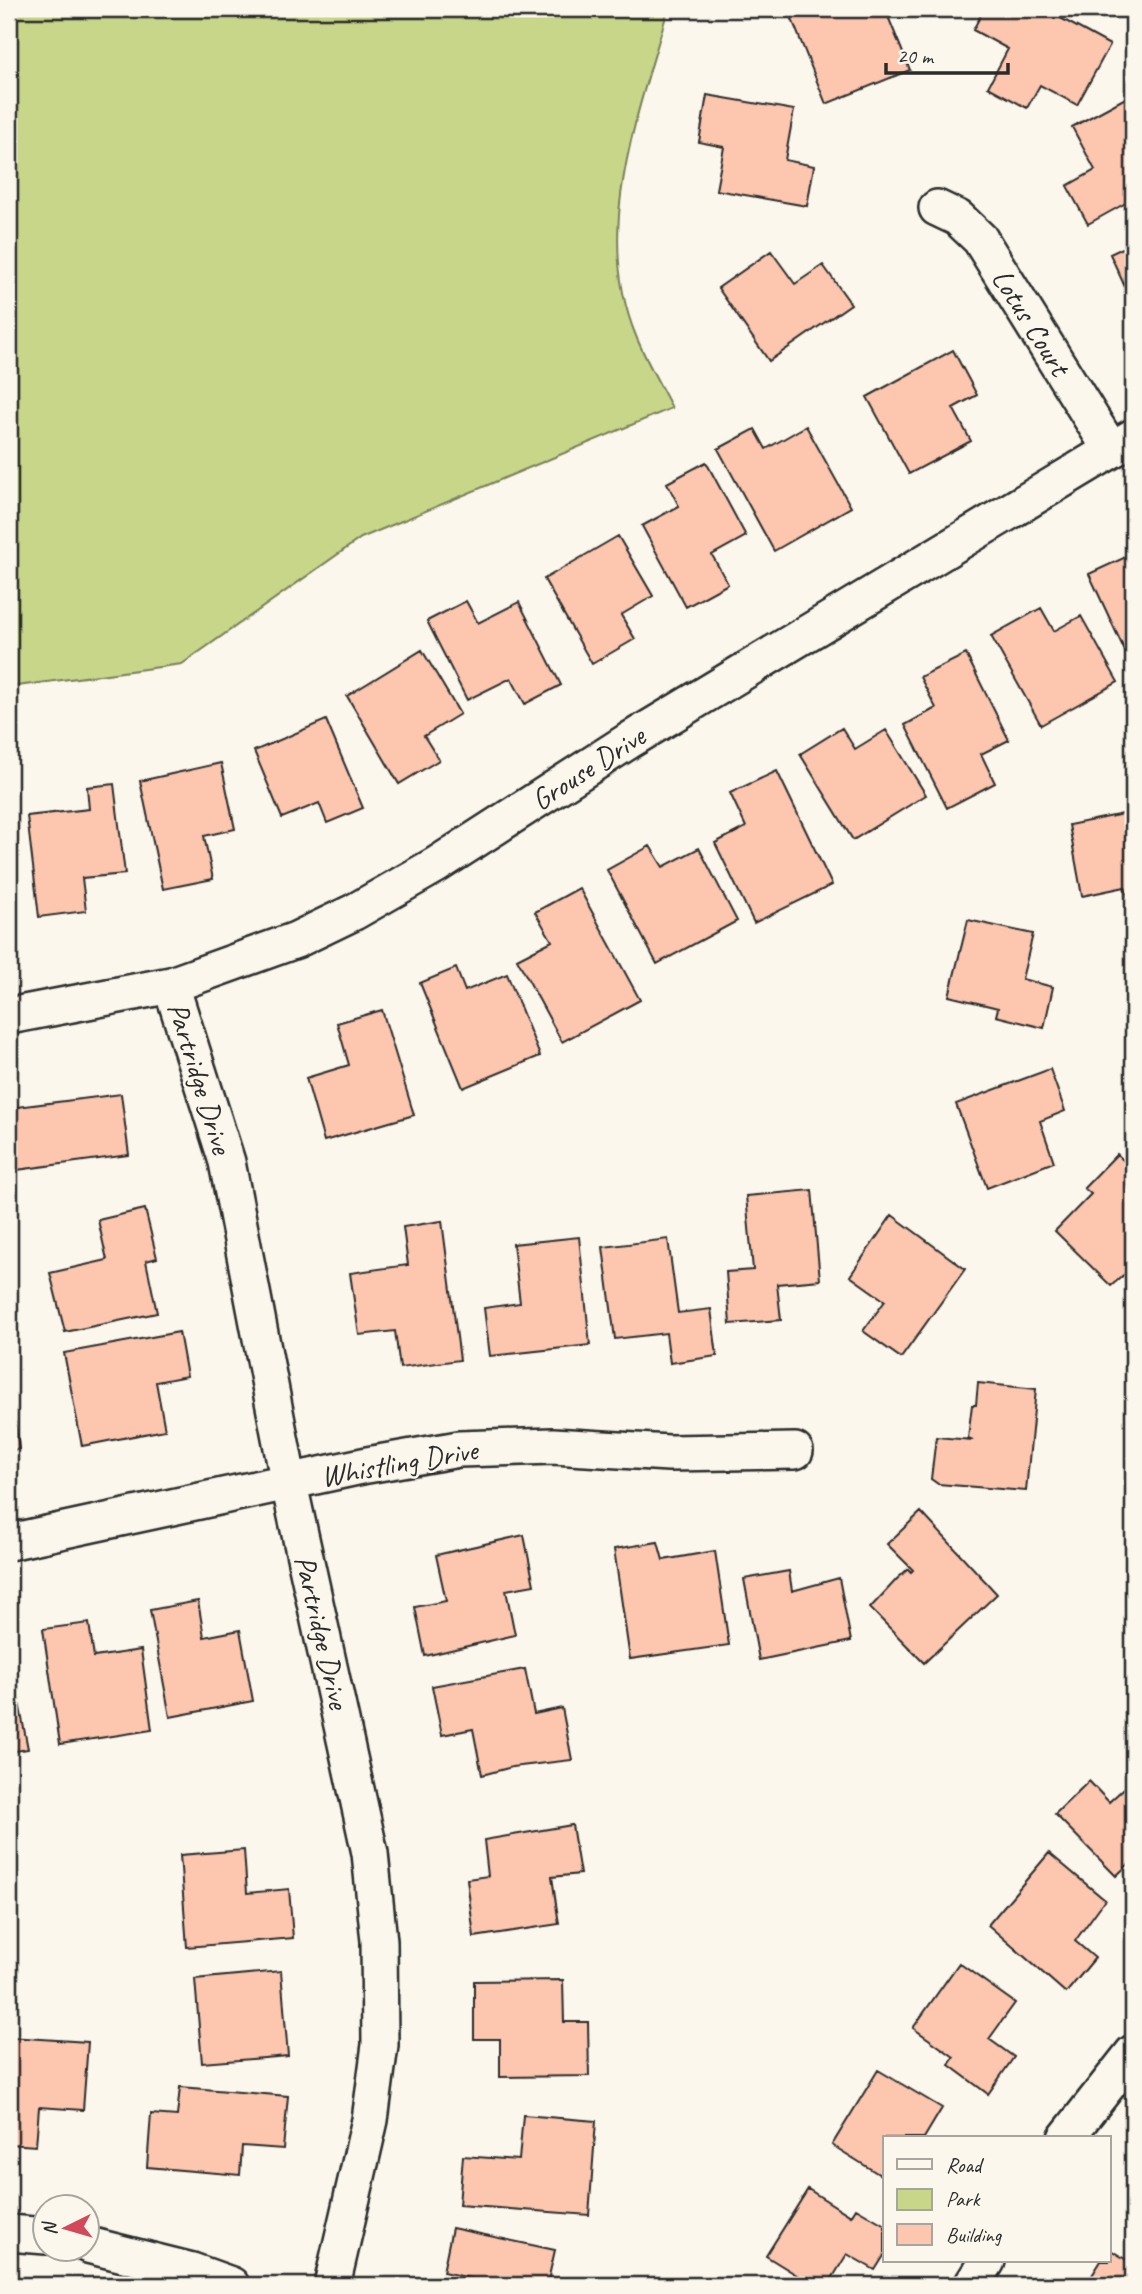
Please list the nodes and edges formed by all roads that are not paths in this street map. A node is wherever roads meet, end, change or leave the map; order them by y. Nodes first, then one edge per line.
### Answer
1 (937, 208) dead end
2 (1122, 444) edge
3 (171, 985) junction
4 (9, 1016) edge
5 (795, 1451) dead end
6 (289, 1484) junction
7 (9, 1542) edge
8 (1133, 2053) edge
9 (1068, 2136) edge
10 (9, 2234) edge
11 (32, 2235) edge
12 (102, 2248) edge
13 (987, 2262) edge
14 (231, 2285) edge
15 (332, 2285) edge
16 (972, 2285) edge

1 - 2 street, Lotus Court
2 - 3 street, Grouse Drive
3 - 4 street, Grouse Drive
3 - 6 street, Partridge Drive
5 - 6 street, Whistling Drive
6 - 7 street, Whistling Drive
6 - 15 street, Partridge Drive
8 - 9 street
10 - 11 street
12 - 14 street
13 - 16 street

